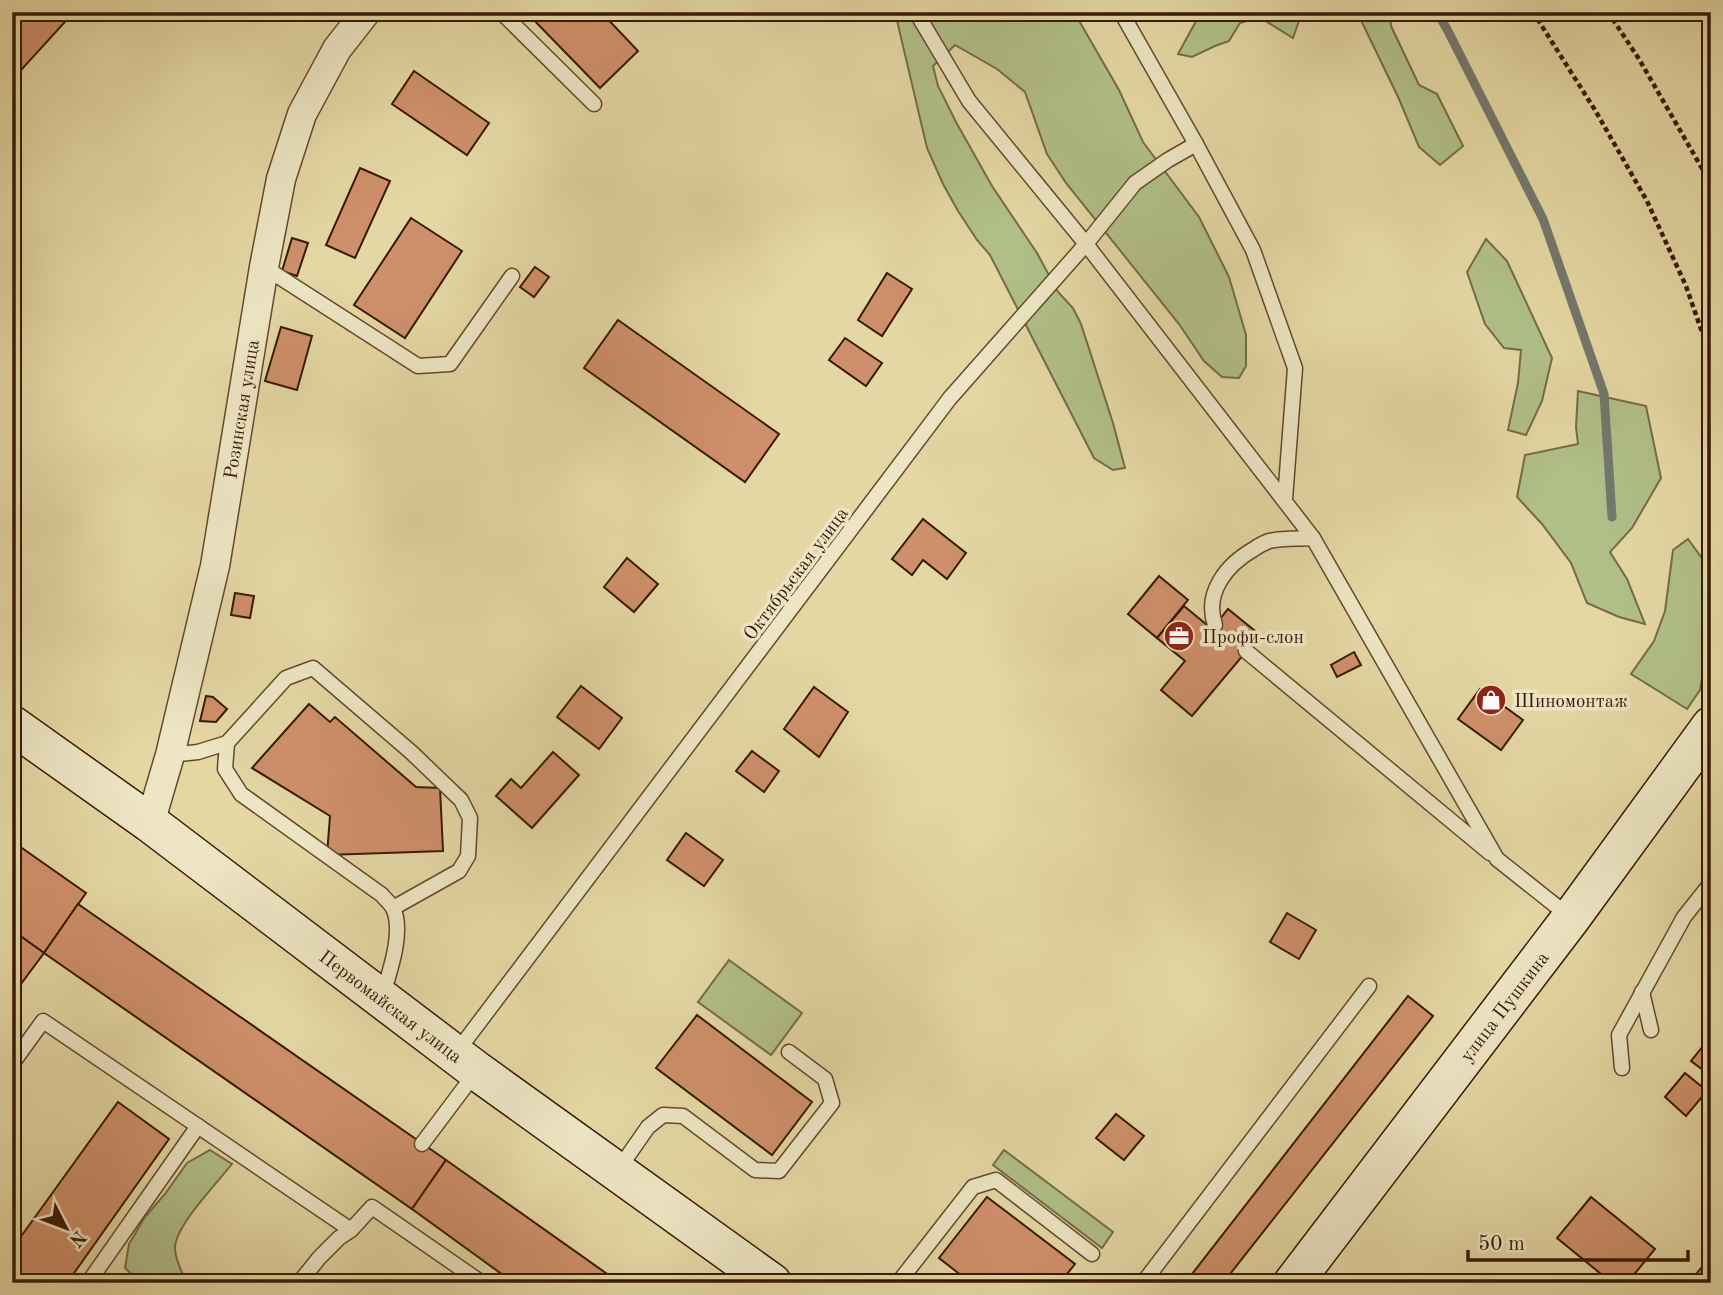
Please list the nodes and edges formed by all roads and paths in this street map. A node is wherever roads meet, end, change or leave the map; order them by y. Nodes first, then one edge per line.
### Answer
1 (366, 12) edge
2 (501, 12) edge
3 (916, 12) edge
4 (1121, 12) edge
5 (1533, 12) edge
6 (1608, 12) edge
7 (594, 104) dead end
8 (1196, 144) junction
9 (1711, 184) edge
10 (1086, 244) junction
11 (264, 267) junction
12 (512, 276) dead end
13 (1711, 358) edge
14 (1285, 499) junction
15 (1313, 538) junction
16 (1215, 625) dead end
17 (1246, 651) dead end
18 (1711, 726) edge
19 (15, 732) edge
20 (227, 743) junction
21 (170, 755) junction
22 (150, 823) junction
23 (1497, 859) junction
24 (1711, 883) edge
25 (393, 908) junction
26 (1571, 918) junction
27 (1369, 986) dead end
28 (1642, 992) junction
29 (382, 998) junction
30 (1651, 1030) dead end
31 (789, 1052) dead end
32 (466, 1063) junction
33 (12, 1064) edge
34 (1622, 1068) dead end
35 (198, 1126) junction
36 (422, 1144) dead end
37 (617, 1171) junction
38 (351, 1230) junction
39 (1092, 1254) dead end
40 (96, 1280) edge
41 (299, 1283) edge
42 (482, 1283) edge
43 (772, 1283) edge
44 (898, 1283) edge
45 (1143, 1283) edge
46 (1293, 1283) edge

1 - 11 street, Розинская улица
2 - 7 lane
3 - 10 lane
4 - 8 lane
5 - 13 path
6 - 9 path
8 - 10 lane, Октябрьская улица
8 - 14 lane
10 - 14 lane
10 - 32 lane, Октябрьская улица
11 - 12 lane
11 - 21 street, Розинская улица
14 - 15 lane
15 - 16 lane
15 - 23 lane
17 - 23 lane
18 - 26 street, улица Пушкина
19 - 22 street, Первомайская улица
20 - 21 lane
20 - 25 lane
20 - 25 lane
21 - 22 street, Розинская улица
22 - 29 street, Первомайская улица
23 - 26 lane
24 - 28 lane
25 - 29 lane
26 - 46 street, улица Пушкина
27 - 45 lane
28 - 30 lane
28 - 34 lane
29 - 32 street, Первомайская улица
31 - 37 lane
32 - 36 lane, Октябрьская улица
32 - 37 street, Первомайская улица
33 - 35 lane
35 - 38 lane
35 - 40 lane
37 - 43 street, Первомайская улица
38 - 41 lane
38 - 42 lane
39 - 44 lane

